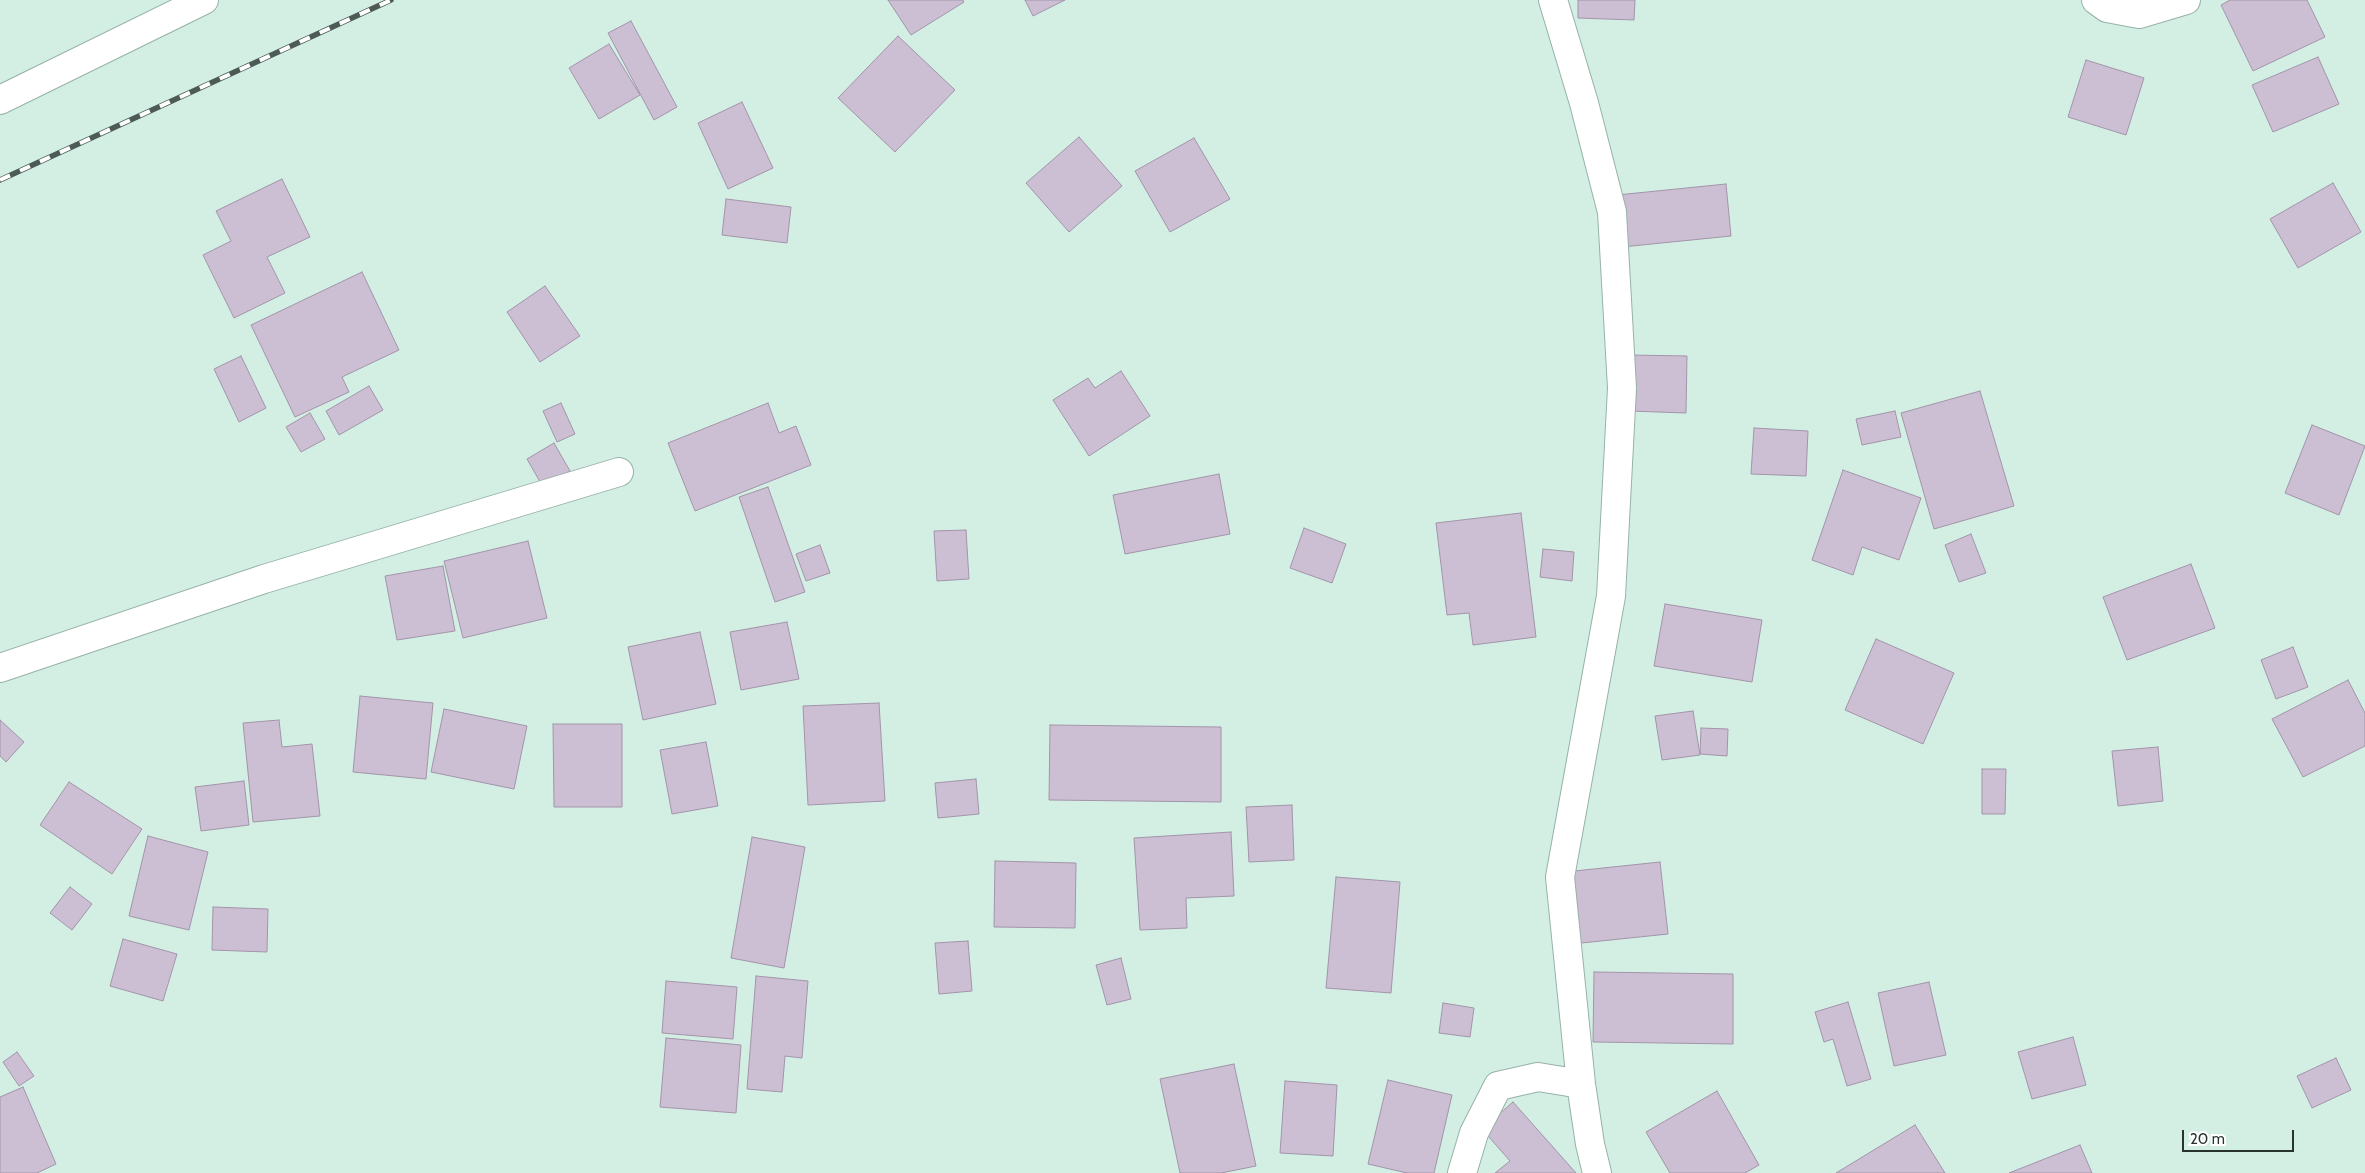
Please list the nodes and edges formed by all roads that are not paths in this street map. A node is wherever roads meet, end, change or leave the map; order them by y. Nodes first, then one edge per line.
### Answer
1 (204, 0) edge
2 (1553, 0) edge
3 (2096, 0) edge
4 (2186, 0) edge
5 (0, 100) edge
6 (619, 472) dead end
7 (0, 668) edge
8 (1581, 1084) junction
9 (1462, 1173) edge
10 (1597, 1173) edge

1 - 5 street
2 - 8 street
3 - 4 street
6 - 7 street
8 - 9 street
8 - 10 street

